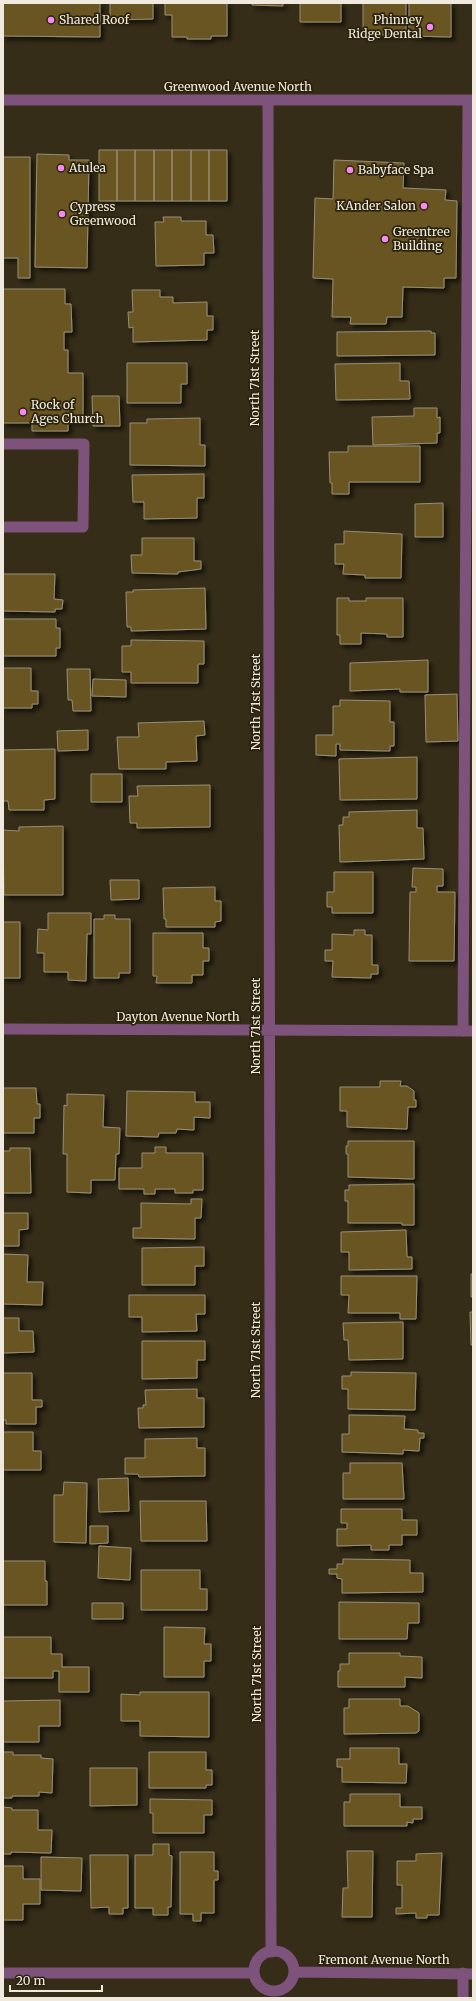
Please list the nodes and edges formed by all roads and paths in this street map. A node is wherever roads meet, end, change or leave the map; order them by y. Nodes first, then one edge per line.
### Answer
1 (3, 100) edge
2 (470, 100) edge
3 (268, 101) junction
4 (3, 444) edge
5 (3, 527) edge
6 (3, 1029) edge
7 (269, 1030) junction
8 (468, 1031) edge
9 (271, 1952) junction
10 (294, 1972) junction
11 (3, 1973) edge
12 (254, 1973) junction
13 (468, 1973) edge
14 (274, 1995) edge
15 (463, 1998) edge

1 - 3 street, Greenwood Avenue North
2 - 3 street, Greenwood Avenue North
2 - 8 street
3 - 7 street, North 71st Street
4 - 5 street
6 - 7 street, Dayton Avenue North
7 - 8 street, Dayton Avenue North
7 - 9 street, North 71st Street
9 - 10 street
9 - 12 street
10 - 13 street, Fremont Avenue North
10 - 14 street
11 - 12 street
12 - 14 street
13 - 15 street

